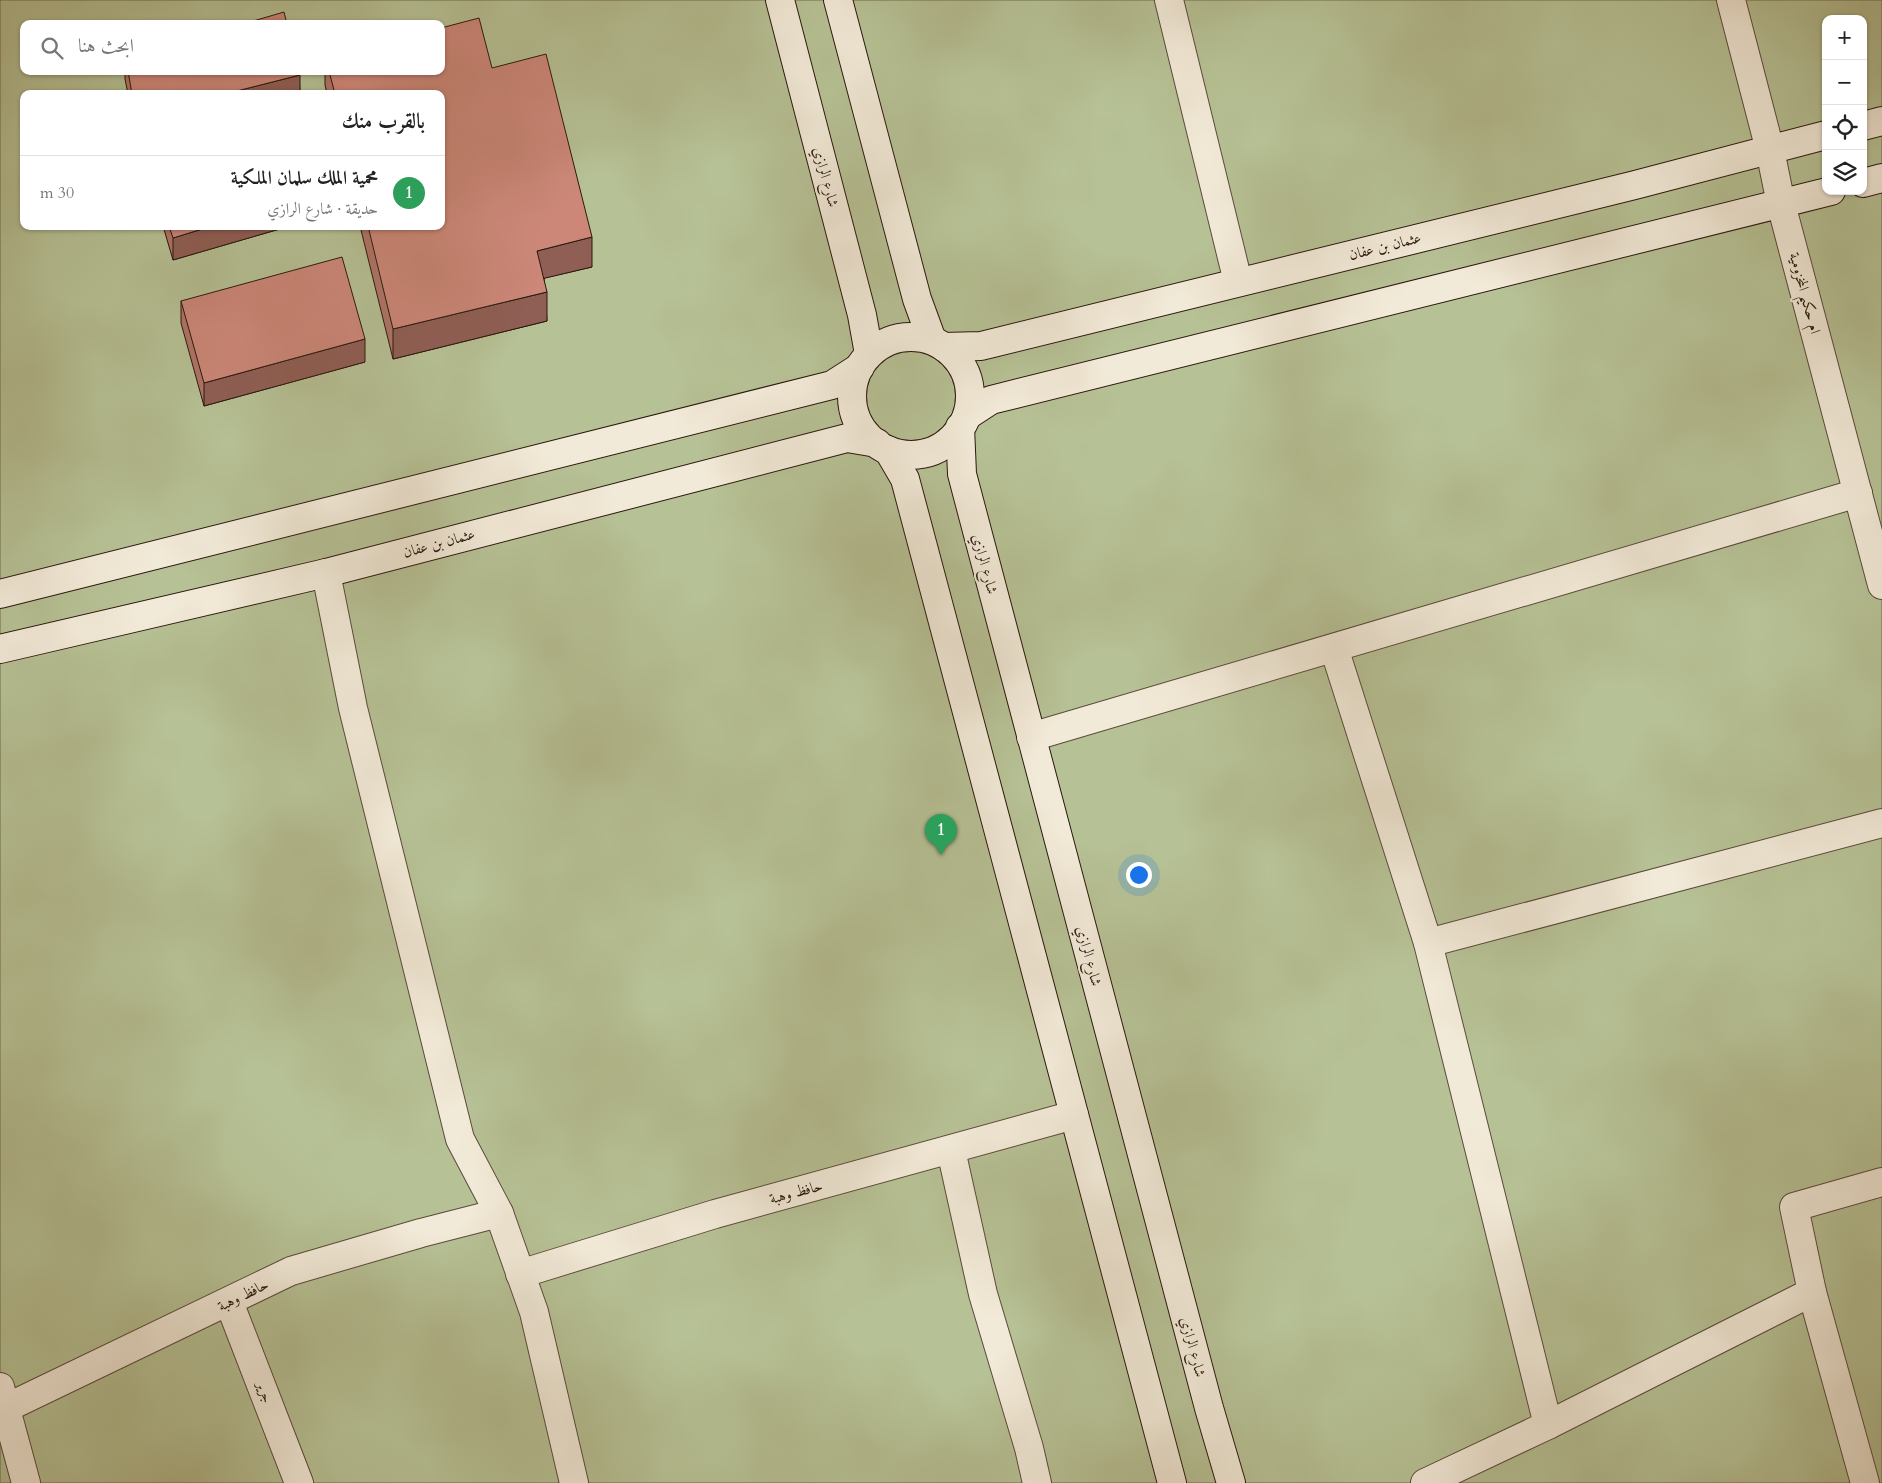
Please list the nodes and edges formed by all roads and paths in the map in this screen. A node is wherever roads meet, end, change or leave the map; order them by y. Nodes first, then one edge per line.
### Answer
1 (780, 0) edge
2 (838, 0) edge
3 (1168, 0) edge
4 (1731, 0) edge
5 (1882, 121) edge
6 (1867, 125) edge
7 (1822, 136) edge
8 (1770, 150) junction
9 (1882, 178) edge
10 (1867, 182) edge
11 (1822, 193) edge
12 (1781, 204) junction
13 (1238, 282) junction
14 (938, 344) junction
15 (864, 360) junction
16 (964, 421) junction
17 (883, 447) junction
18 (1858, 493) junction
19 (326, 573) junction
20 (1882, 586) edge
21 (0, 594) edge
22 (1334, 648) junction
23 (0, 649) edge
24 (1031, 737) junction
25 (1882, 823) edge
26 (1428, 943) junction
27 (1074, 1116) junction
28 (951, 1150) junction
29 (1882, 1182) edge
30 (499, 1214) junction
31 (520, 1274) junction
32 (1812, 1292) junction
33 (229, 1302) junction
34 (2, 1402) edge
35 (1548, 1425) junction
36 (26, 1483) edge
37 (299, 1483) edge
38 (574, 1483) edge
39 (1037, 1483) edge
40 (1172, 1483) edge
41 (1231, 1483) edge
42 (1424, 1483) edge
43 (1865, 1483) edge

1 - 15 street, شارع الرازي
2 - 14 street
3 - 13 street
4 - 8 street, ام حكيم المخزومية
5 - 6 street
7 - 8 street, عثمان بن عفان
8 - 12 street, ام حكيم المخزومية
8 - 13 street, عثمان بن عفان
9 - 10 street
11 - 12 street
12 - 16 street
12 - 18 street, ام حكيم المخزومية
13 - 14 street, عثمان بن عفان
14 - 15 street
14 - 16 street
15 - 17 street
15 - 21 street
16 - 17 street
16 - 24 street, شارع الرازي
17 - 19 street, عثمان بن عفان
17 - 27 street
18 - 20 street, ام حكيم المخزومية
18 - 22 street
19 - 23 street, عثمان بن عفان
19 - 30 street
22 - 24 street
22 - 26 street
24 - 41 street, شارع الرازي
25 - 26 street
26 - 35 street
27 - 28 street, حافظ وهبة
27 - 40 street
28 - 31 street, حافظ وهبة
28 - 39 street
29 - 32 street
30 - 31 street
30 - 33 street, حافظ وهبة
31 - 38 street
32 - 35 street
32 - 43 street
33 - 34 street, حافظ وهبة
33 - 37 street, جرير
34 - 36 street
35 - 42 street

